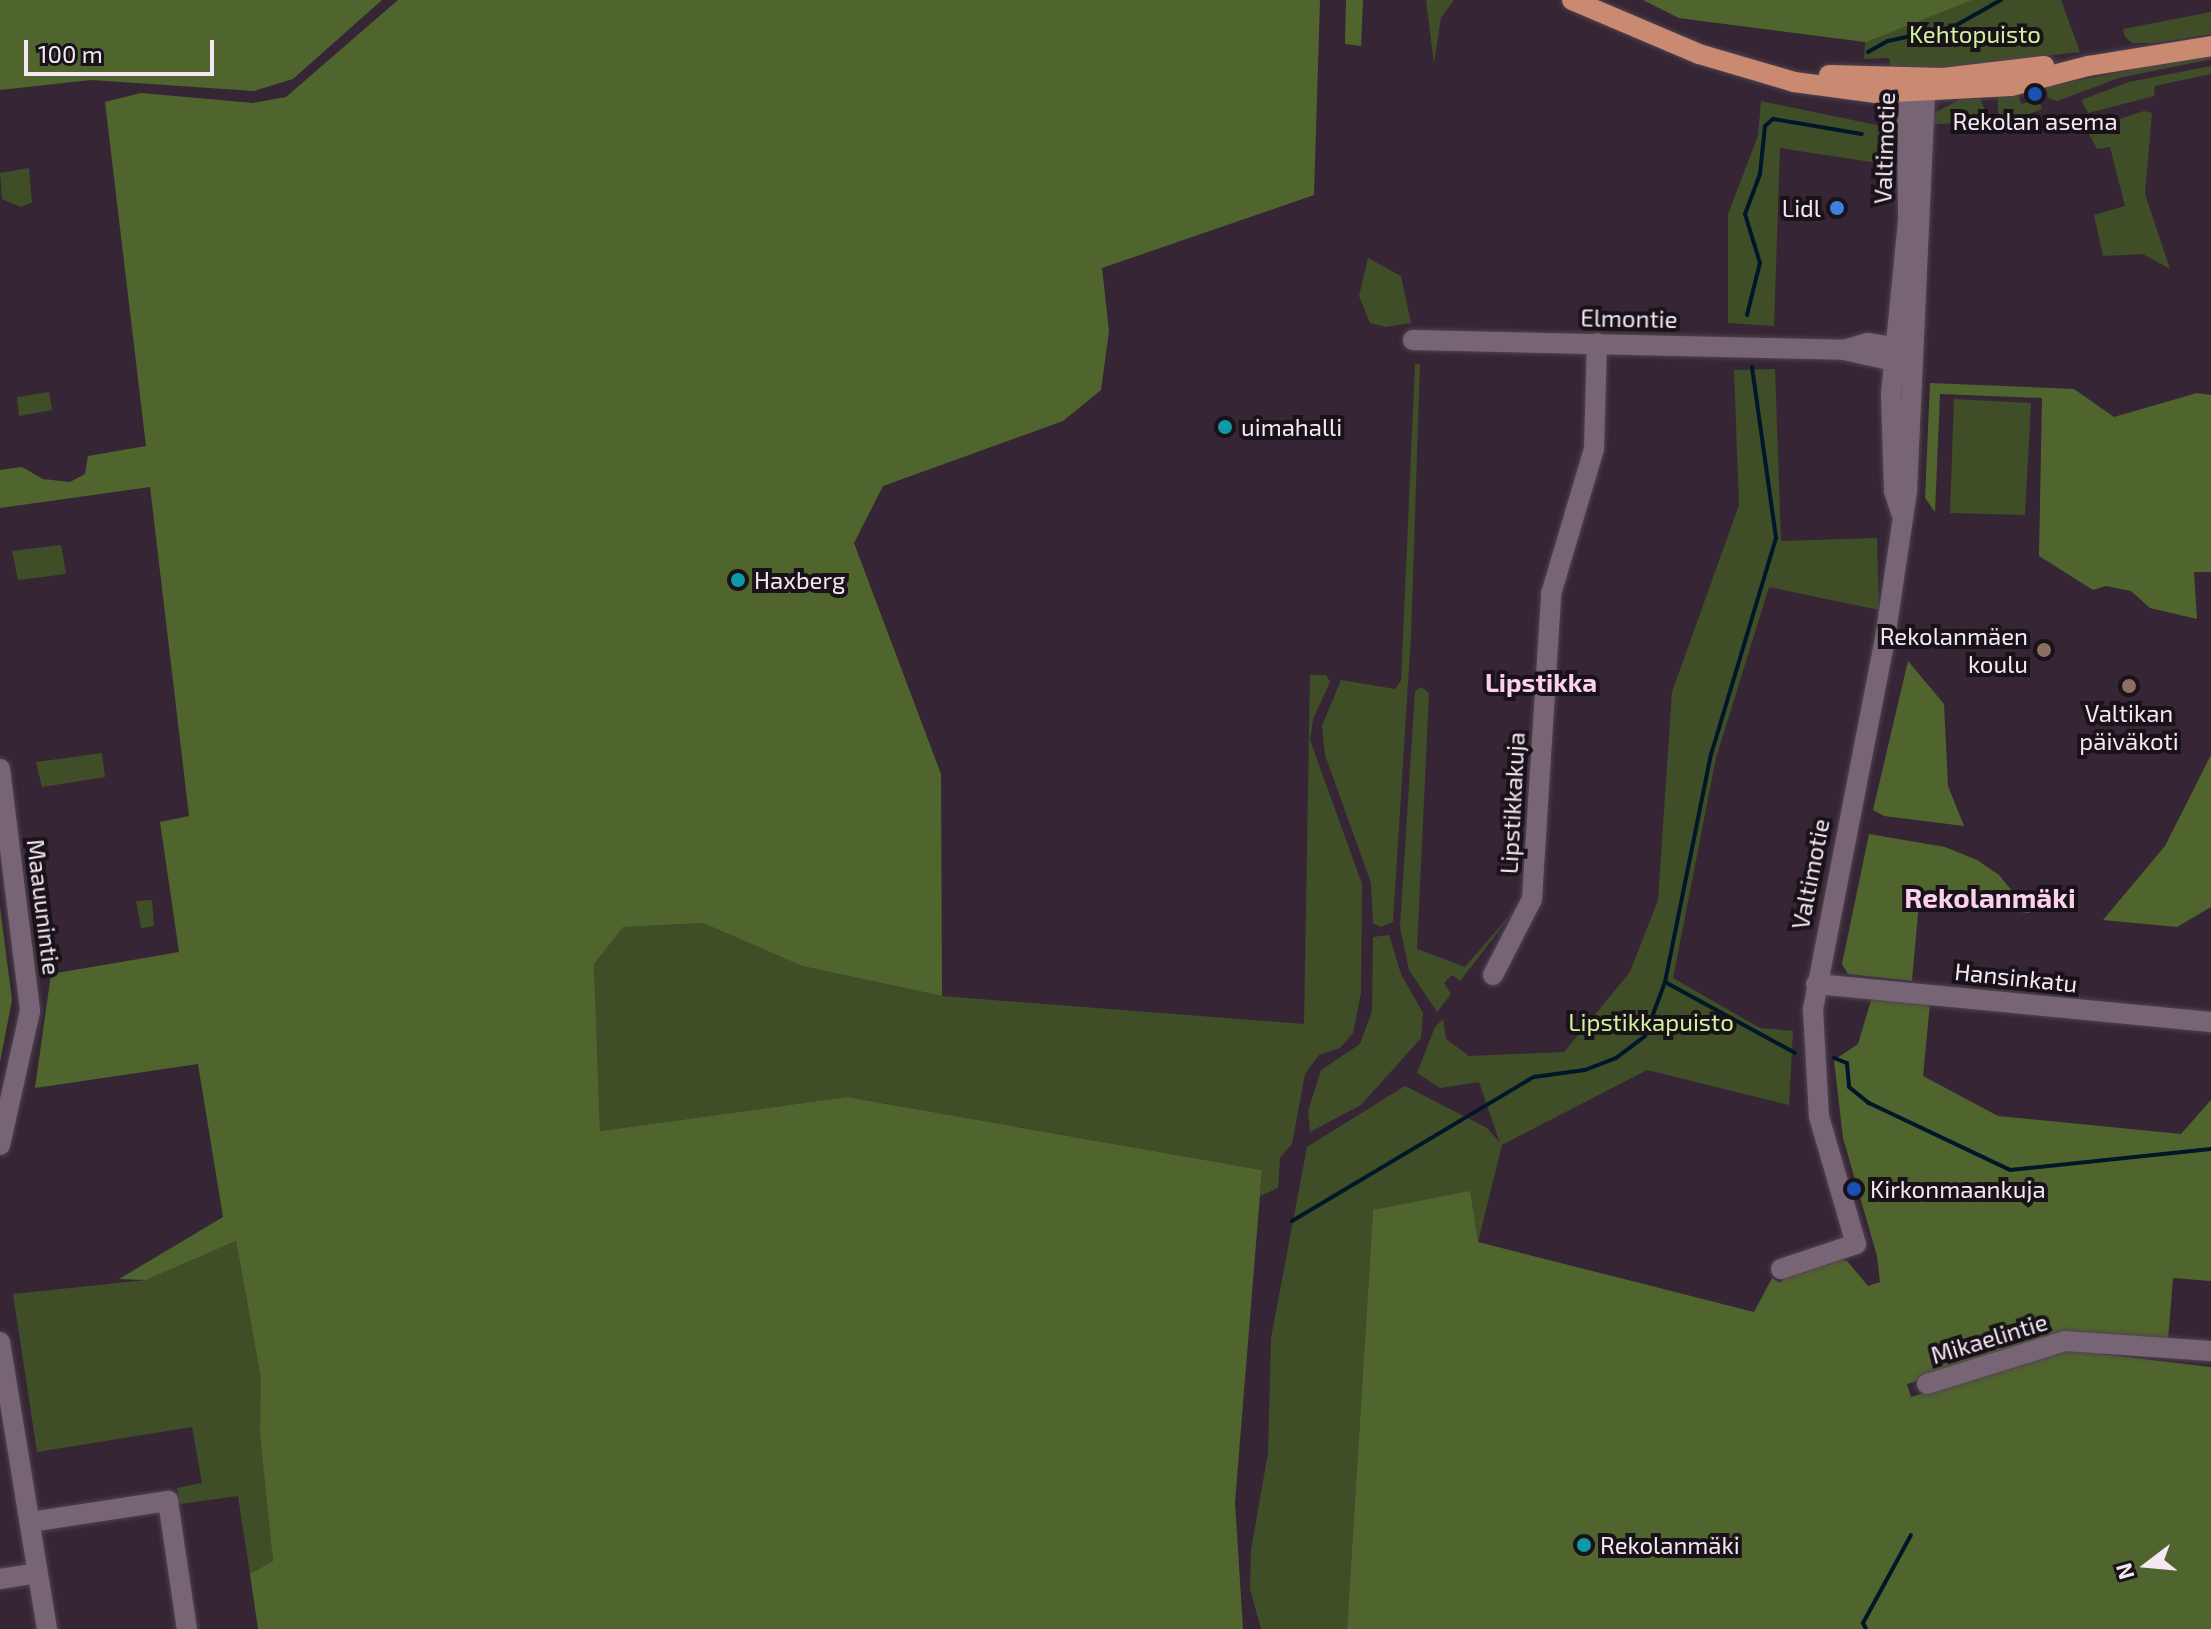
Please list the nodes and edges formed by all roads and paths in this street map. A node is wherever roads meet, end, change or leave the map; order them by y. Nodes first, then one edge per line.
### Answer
1 (1572, 0) edge
2 (2211, 46) edge
3 (1915, 89) junction
4 (1413, 340) dead end
5 (1597, 343) junction
6 (1900, 352) junction
7 (0, 769) edge
8 (8, 876) edge
9 (1493, 975) dead end
10 (1816, 984) junction
11 (2211, 1022) edge
12 (0, 1145) edge
13 (1781, 1269) dead end
14 (0, 1342) edge
15 (2211, 1351) edge
16 (3, 1383) edge
17 (1927, 1384) dead end
18 (30, 1522) junction
19 (38, 1573) junction
20 (0, 1579) edge
21 (47, 1629) edge
22 (187, 1629) edge

1 - 3 main road
2 - 3 main road
3 - 6 street, Valtimotie
4 - 5 street, Elmontie
5 - 6 street, Elmontie
5 - 9 street, Lipstikkakuja
6 - 10 street, Valtimotie
7 - 8 street, Maauunintie
8 - 12 street, Maauunintie
10 - 11 street, Hansinkatu
10 - 13 street, Valtimotie
14 - 16 street
15 - 17 street, Mikaelintie
16 - 18 street
18 - 19 street
18 - 22 street
19 - 20 street
19 - 21 street

